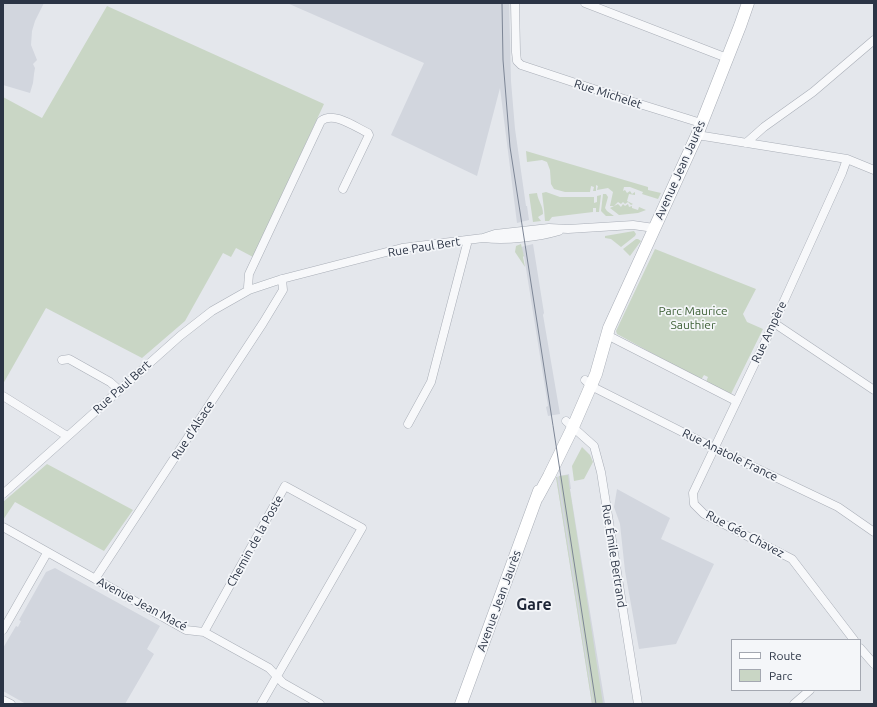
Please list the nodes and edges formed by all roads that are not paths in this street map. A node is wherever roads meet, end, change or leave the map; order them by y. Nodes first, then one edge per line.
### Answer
1 (515, 3) edge
2 (585, 3) edge
3 (748, 3) edge
4 (602, 6) edge
5 (874, 40) edge
6 (727, 58) junction
7 (702, 123) junction
8 (697, 135) junction
9 (746, 143) junction
10 (847, 159) junction
11 (874, 170) edge
12 (343, 189) dead end
13 (654, 228) junction
14 (468, 240) junction
15 (282, 279) junction
16 (249, 290) junction
17 (774, 322) junction
18 (607, 334) junction
19 (62, 360) dead end
20 (588, 383) junction
21 (118, 390) junction
22 (874, 390) edge
23 (3, 396) edge
24 (736, 401) junction
25 (408, 424) dead end
26 (570, 424) junction
27 (67, 436) junction
28 (714, 448) junction
29 (3, 494) edge
30 (694, 504) joint
31 (3, 527) edge
32 (874, 532) edge
33 (47, 553) junction
34 (95, 579) junction
35 (3, 630) edge
36 (204, 632) junction
37 (853, 639) edge
38 (861, 649) edge
39 (874, 664) edge
40 (277, 676) junction
41 (809, 691) edge
42 (3, 700) edge
43 (11, 704) edge
44 (261, 704) edge
45 (320, 704) edge
46 (461, 704) edge
47 (638, 704) edge
48 (794, 704) edge

1 - 7 street, Rue Michelet
2 - 4 street
3 - 6 main road, Avenue Jean Jaurès
4 - 6 street
5 - 9 street
6 - 7 main road, Avenue Jean Jaurès
7 - 8 main road, Avenue Jean Jaurès
8 - 9 street
8 - 13 main road, Avenue Jean Jaurès
9 - 10 street
10 - 11 street
10 - 17 street, Rue Ampère
12 - 16 street
13 - 14 street, Rue Paul Bert
13 - 18 main road, Avenue Jean Jaurès
14 - 15 street, Rue Paul Bert
14 - 25 street
15 - 16 street, Rue Paul Bert
15 - 34 street, Rue d'Alsace
16 - 21 street, Rue Paul Bert
17 - 22 street
17 - 24 street, Rue Ampère
18 - 20 main road, Avenue Jean Jaurès
18 - 24 street
19 - 21 street
20 - 26 main road, Avenue Jean Jaurès
20 - 28 street, Rue Anatole France
21 - 27 street, Rue Paul Bert
23 - 27 street
24 - 28 street, Rue Ampère
26 - 46 main road, Avenue Jean Jaurès
26 - 47 street, Rue Émile Bertrand
27 - 29 street, Rue Paul Bert
28 - 30 street, Rue Ampère
28 - 32 street, Rue Anatole France
30 - 37 street, Rue Géo Chavez
31 - 33 street, Avenue Jean Macé
33 - 34 street, Avenue Jean Macé
33 - 35 street
34 - 36 street, Avenue Jean Macé
36 - 40 street, Avenue Jean Macé
36 - 40 street, Chemin de la Poste
38 - 39 street
40 - 44 street
40 - 45 street, Avenue Jean Macé
41 - 48 street
42 - 43 street

